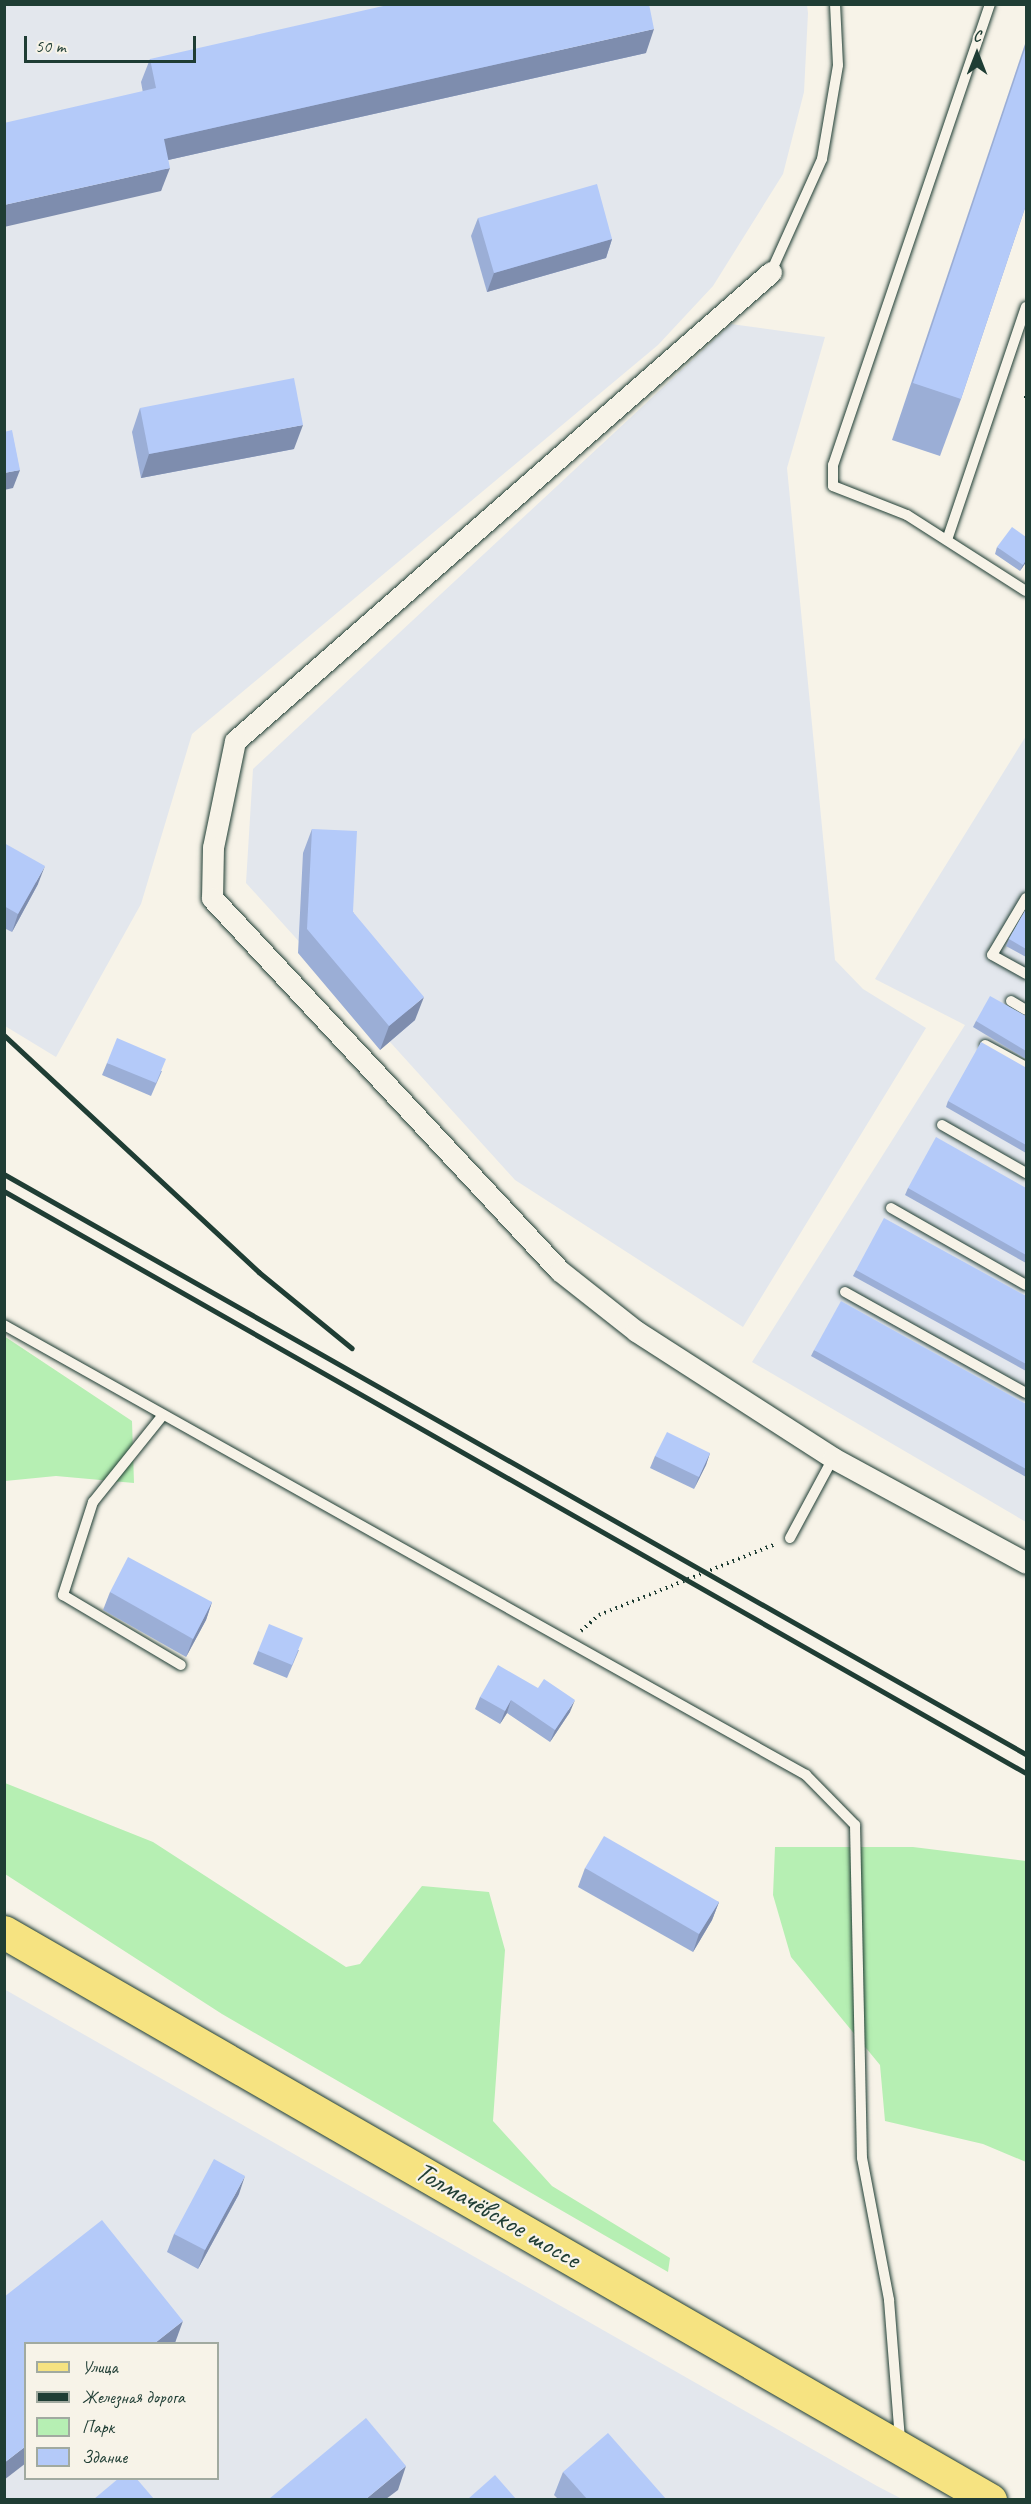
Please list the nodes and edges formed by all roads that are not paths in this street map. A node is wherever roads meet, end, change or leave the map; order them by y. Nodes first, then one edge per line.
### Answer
1 (835, 4) edge
2 (990, 4) edge
3 (771, 272) joint
4 (1026, 307) edge
5 (947, 540) junction
6 (1026, 591) edge
7 (1026, 898) edge
8 (1026, 974) edge
9 (1011, 1001) dead end
10 (1026, 1010) edge
11 (985, 1045) edge
12 (1026, 1067) edge
13 (942, 1125) dead end
14 (1026, 1173) edge
15 (891, 1209) dead end
16 (1026, 1285) edge
17 (845, 1292) dead end
18 (4, 1325) edge
19 (1026, 1393) edge
20 (163, 1415) junction
21 (833, 1458) junction
22 (790, 1538) road end
23 (1026, 1563) edge
24 (181, 1665) dead end
25 (4, 1932) edge
26 (901, 2448) junction
27 (973, 2496) edge

1 - 3 lane
2 - 5 lane
3 - 21 street
4 - 5 lane
5 - 6 lane
7 - 8 lane
9 - 10 lane
11 - 12 lane
13 - 14 lane
15 - 16 lane
17 - 19 lane
18 - 20 lane
20 - 24 lane
20 - 26 lane
21 - 22 lane
21 - 23 street
25 - 26 main road, Толмачёвское шоссе
26 - 27 main road, Толмачёвское шоссе

